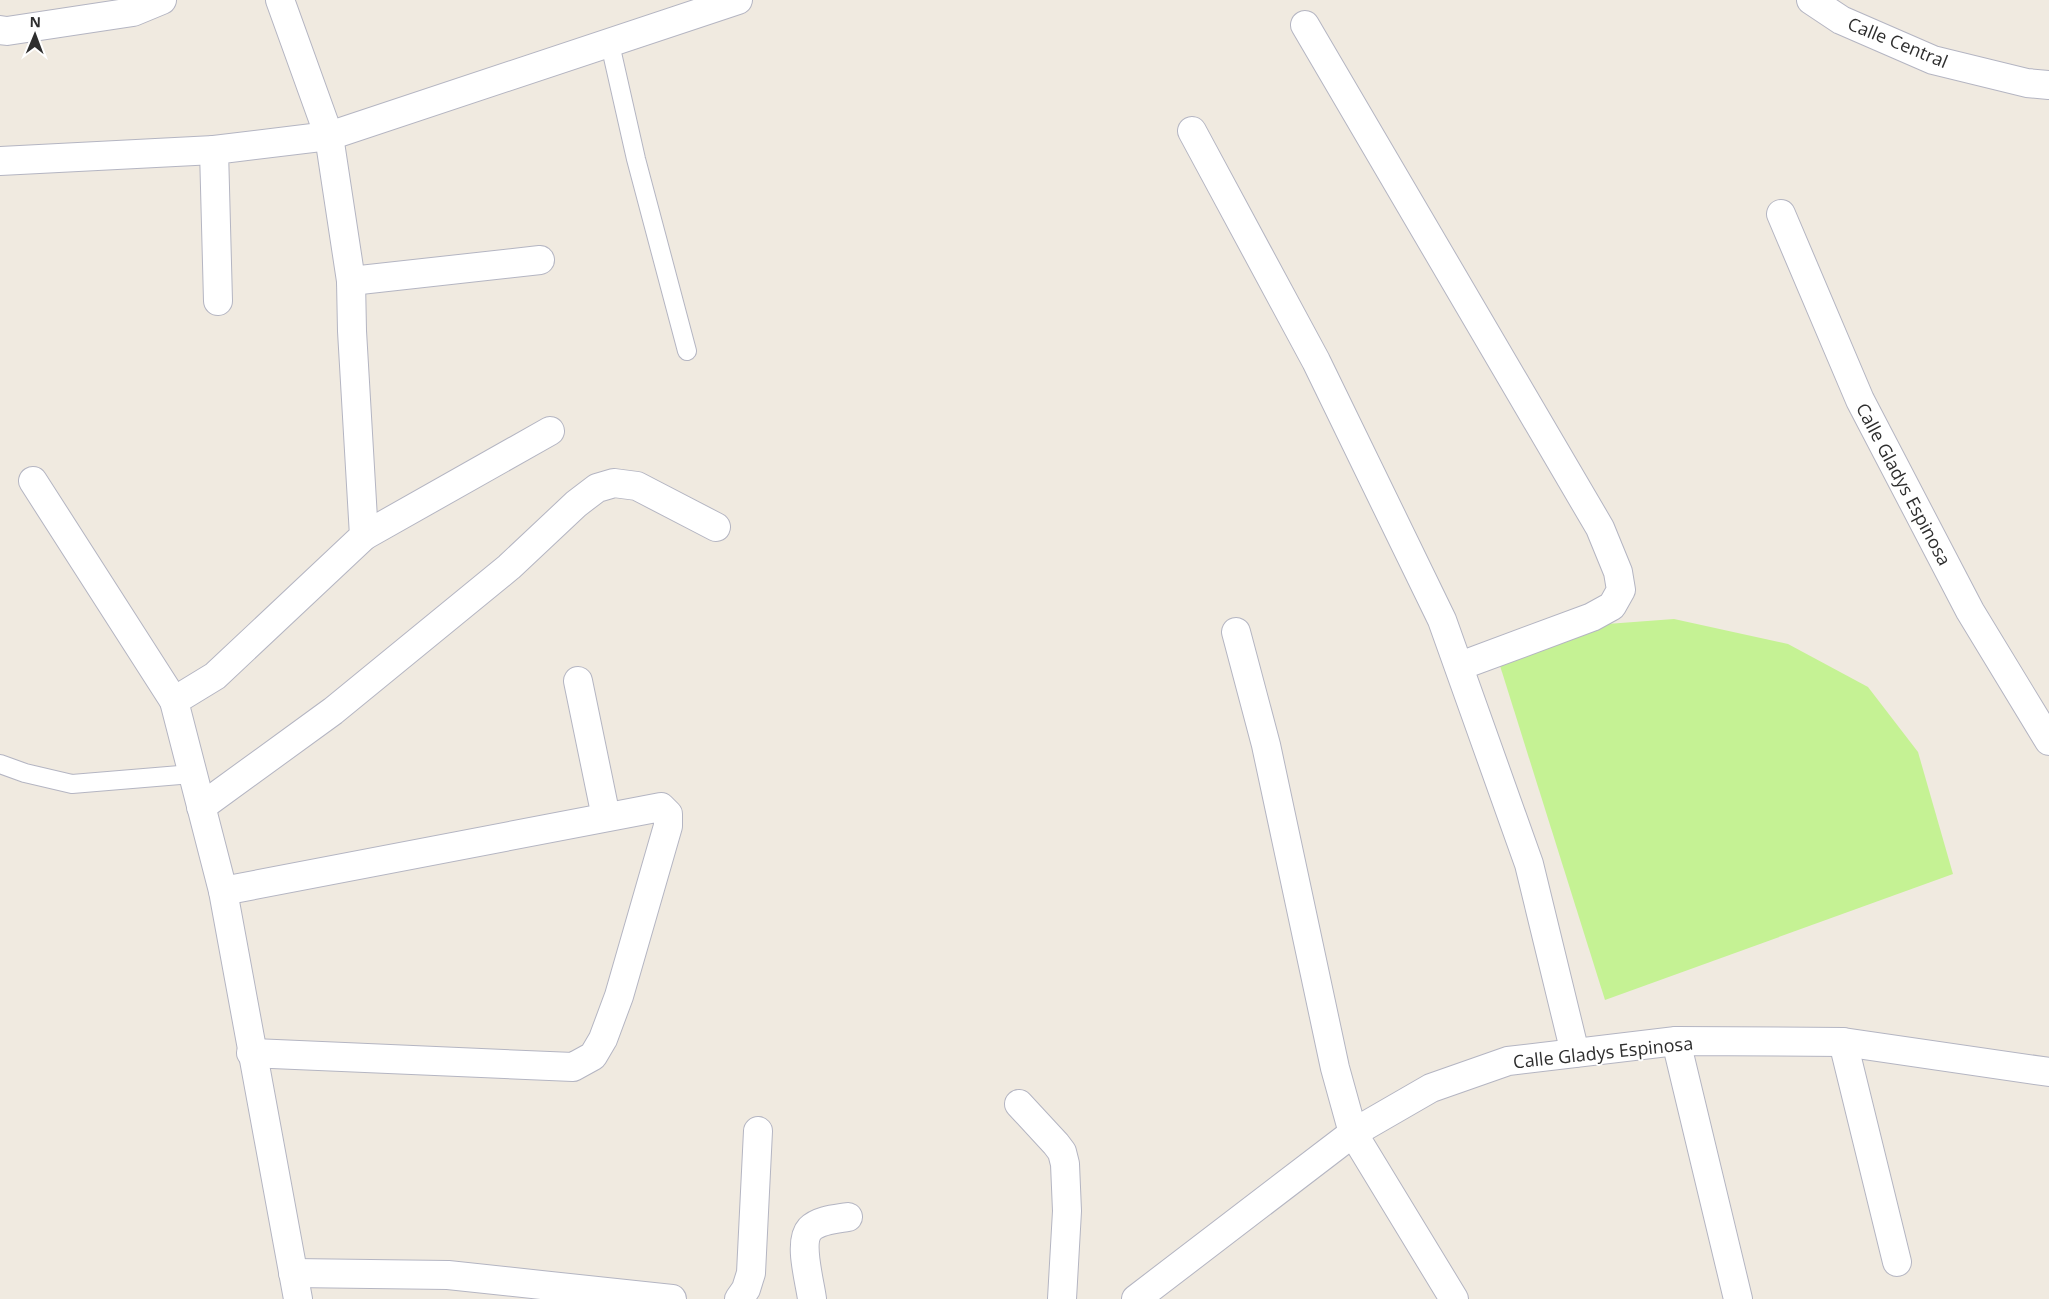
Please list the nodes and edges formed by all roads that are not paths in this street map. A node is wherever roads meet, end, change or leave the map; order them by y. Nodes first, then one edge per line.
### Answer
1 (162, 0) edge
2 (280, 0) edge
3 (738, 0) edge
4 (1811, 0) edge
5 (1305, 25) dead end
6 (0, 30) edge
7 (610, 44) junction
8 (2038, 84) edge
9 (2049, 101) edge
10 (1192, 131) dead end
11 (330, 136) junction
12 (214, 150) junction
13 (0, 161) edge
14 (1781, 214) dead end
15 (540, 260) dead end
16 (351, 281) junction
17 (218, 301) dead end
18 (686, 351) dead end
19 (550, 431) dead end
20 (33, 482) dead end
21 (716, 527) dead end
22 (364, 536) junction
23 (1236, 632) dead end
24 (1460, 666) junction
25 (578, 682) dead end
26 (174, 701) junction
27 (2049, 741) edge
28 (0, 764) edge
29 (192, 774) junction
30 (201, 807) junction
31 (606, 817) junction
32 (222, 891) junction
33 (1676, 1041) junction
34 (1843, 1042) junction
35 (251, 1053) junction
36 (1575, 1053) junction
37 (2049, 1072) edge
38 (1020, 1104) dead end
39 (758, 1131) dead end
40 (1354, 1133) junction
41 (848, 1218) dead end
42 (1897, 1262) dead end
43 (296, 1286) edge
44 (672, 1299) edge
45 (739, 1299) edge
46 (812, 1299) edge
47 (1062, 1299) edge
48 (1136, 1299) edge
49 (1454, 1299) edge
50 (1738, 1299) edge

1 - 6 street
2 - 11 street
3 - 7 street
4 - 8 street, Calle Central
5 - 24 street
7 - 11 street
7 - 18 lane
8 - 9 street
10 - 24 street
11 - 12 street
11 - 16 street
12 - 13 street
12 - 17 street
14 - 27 street, Calle Gladys Espinosa
15 - 16 street
16 - 22 street
19 - 22 street
20 - 26 street
21 - 30 street
22 - 26 street
23 - 40 street
24 - 36 street
25 - 31 street
26 - 29 street
28 - 29 lane
29 - 30 street
30 - 32 street
31 - 32 street
31 - 35 street
32 - 35 street
33 - 34 street, Calle Gladys Espinosa
33 - 36 street, Calle Gladys Espinosa
33 - 50 street
34 - 37 street, Calle Gladys Espinosa
34 - 42 street
35 - 43 street
36 - 40 street, Calle Gladys Espinosa
38 - 47 street
39 - 45 street
40 - 48 street, Calle Gladys Espinosa
40 - 49 street
41 - 46 street
43 - 44 street

